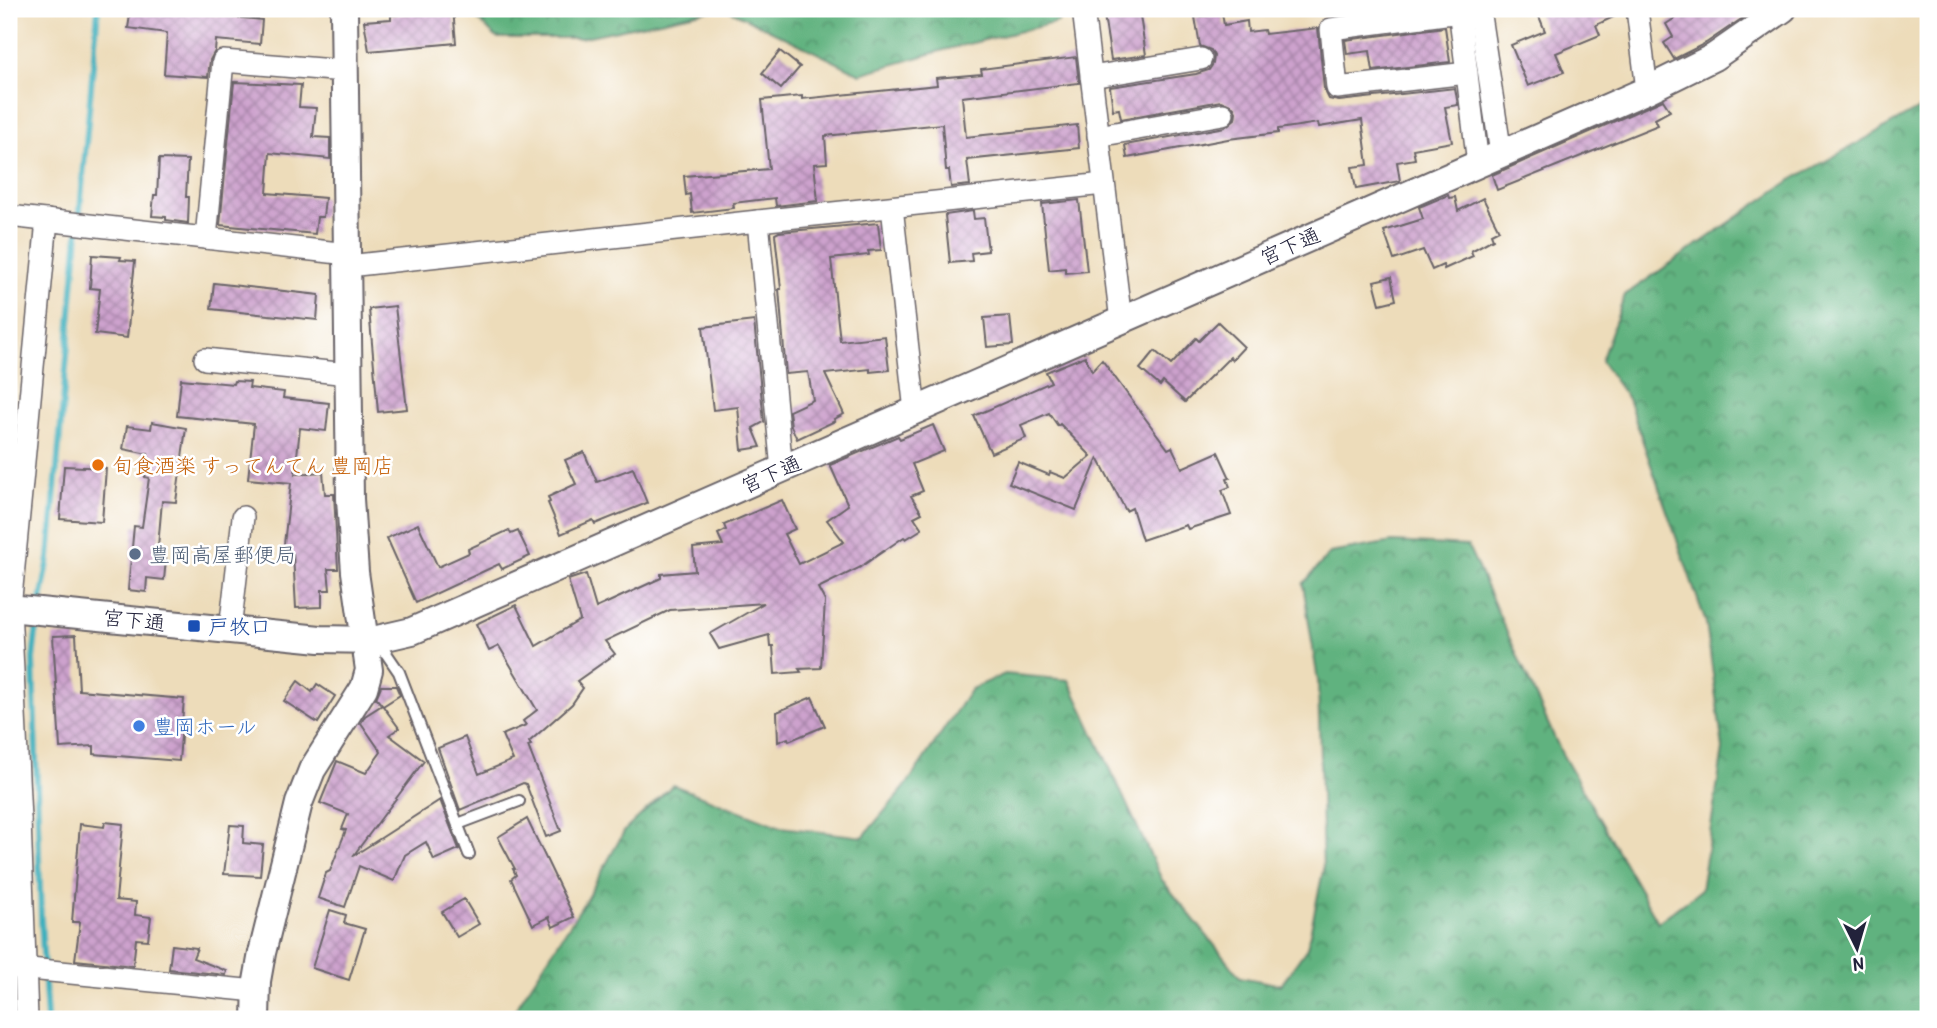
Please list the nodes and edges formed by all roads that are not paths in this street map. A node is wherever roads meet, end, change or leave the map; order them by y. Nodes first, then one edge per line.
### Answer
1 (344, 9) edge
2 (1083, 9) edge
3 (1637, 9) edge
4 (1466, 10) edge
5 (1771, 13) edge
6 (1201, 58) dead end
7 (345, 71) junction
8 (1467, 73) junction
9 (1091, 77) junction
10 (1647, 90) junction
11 (1223, 114) dead end
12 (1098, 136) junction
13 (1489, 159) junction
14 (1104, 184) junction
15 (892, 207) junction
16 (9, 216) edge
17 (55, 221) junction
18 (758, 222) junction
19 (206, 238) junction
20 (348, 260) junction
21 (1121, 321) junction
22 (205, 359) dead end
23 (348, 374) junction
24 (915, 411) junction
25 (17, 458) edge
26 (782, 470) junction
27 (243, 517) dead end
28 (14, 608) edge
29 (230, 630) junction
30 (364, 640) junction
31 (519, 801) dead end
32 (14, 819) edge
33 (458, 824) junction
34 (469, 854) dead end
35 (21, 968) edge
36 (256, 991) junction
37 (27, 1019) edge
38 (256, 1019) edge

1 - 7 street
2 - 9 street
3 - 10 street
4 - 8 street
4 - 8 street
4 - 13 street
5 - 10 street, 宮下通
6 - 9 street
7 - 19 street
7 - 20 street
8 - 13 street
9 - 12 street
10 - 13 street, 宮下通
11 - 12 street
12 - 14 street
13 - 21 street, 宮下通
14 - 15 street
14 - 21 street
15 - 18 street
15 - 24 street
16 - 17 street
17 - 19 street
17 - 25 street
18 - 20 street
18 - 26 street
19 - 20 street
20 - 23 street
21 - 24 street, 宮下通
22 - 23 street
23 - 30 street
24 - 26 street, 宮下通
25 - 28 street
26 - 30 street, 宮下通
27 - 29 street
28 - 29 street, 宮下通
28 - 32 street
29 - 30 street, 宮下通
30 - 33 lane
30 - 36 street
31 - 33 lane
32 - 35 street
33 - 34 lane
35 - 36 street
35 - 37 street
36 - 38 street

